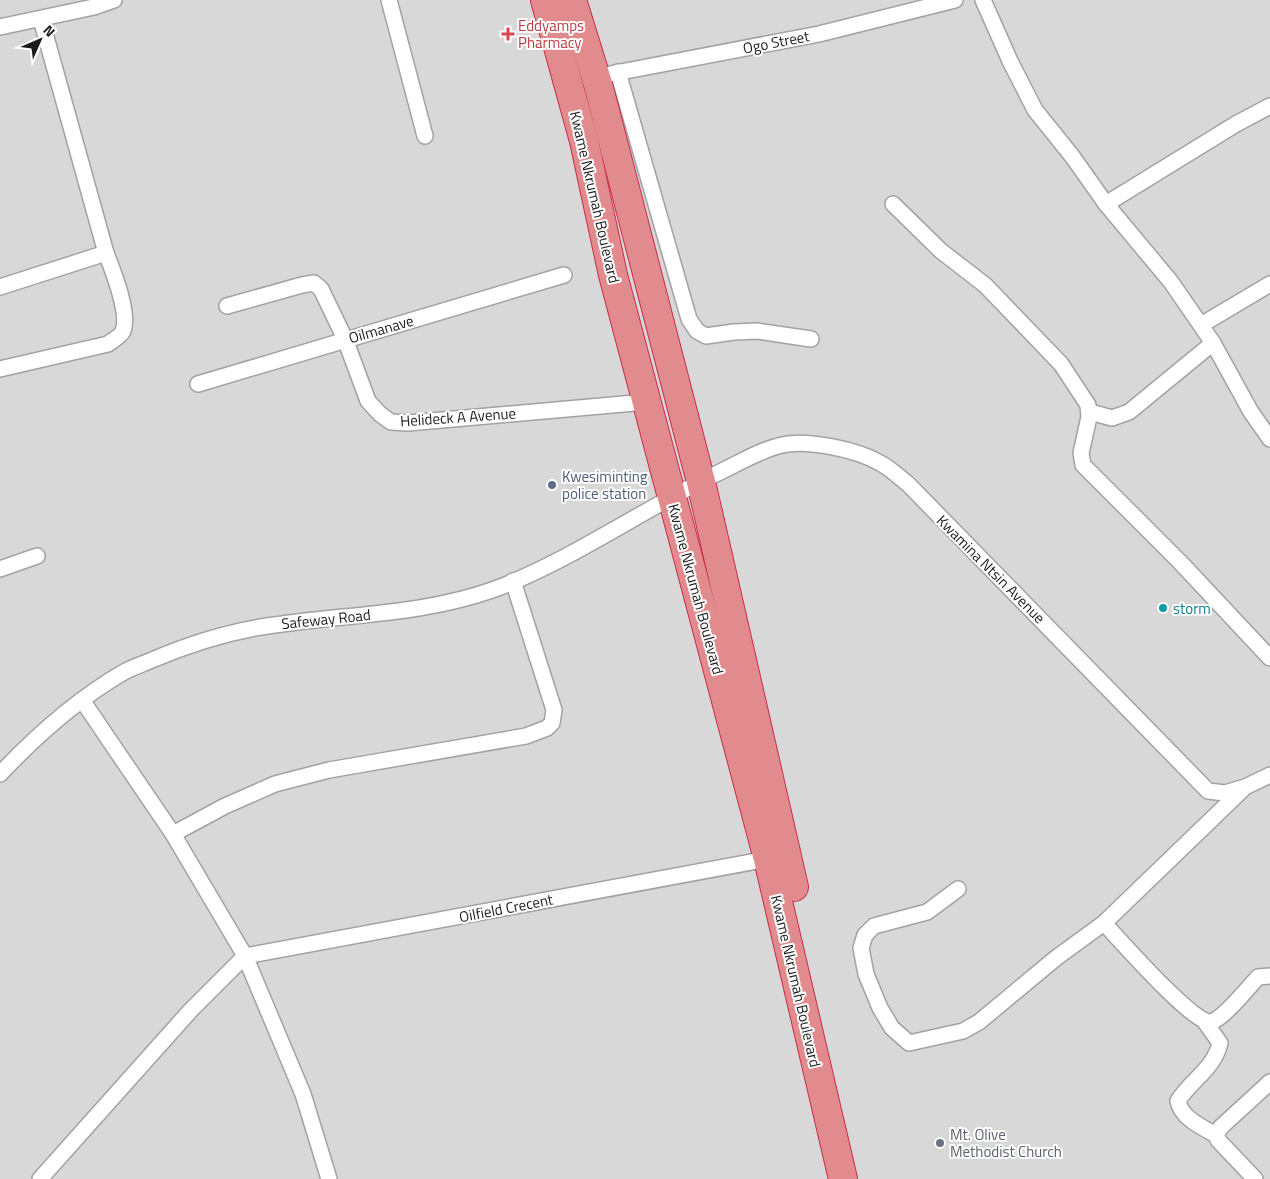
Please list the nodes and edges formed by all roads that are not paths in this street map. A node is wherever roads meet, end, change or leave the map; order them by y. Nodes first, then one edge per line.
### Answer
1 (114, 0) edge
2 (389, 0) edge
3 (545, 0) edge
4 (572, 0) edge
5 (955, 0) edge
6 (983, 0) edge
7 (93, 3) edge
8 (41, 19) junction
9 (0, 27) edge
10 (607, 75) junction
11 (1270, 106) edge
12 (425, 136) dead end
13 (893, 204) dead end
14 (1106, 204) junction
15 (106, 253) junction
16 (564, 275) dead end
17 (1270, 284) edge
18 (0, 288) edge
19 (227, 306) dead end
20 (1201, 325) junction
21 (811, 339) dead end
22 (345, 340) junction
23 (1213, 343) junction
24 (0, 369) edge
25 (198, 384) dead end
26 (646, 402) junction
27 (1090, 412) junction
28 (1270, 439) edge
29 (701, 482) junction
30 (672, 496) junction
31 (37, 556) dead end
32 (0, 569) edge
33 (513, 581) junction
34 (1270, 658) edge
35 (82, 700) junction
36 (0, 774) edge
37 (1270, 775) edge
38 (1245, 787) junction
39 (173, 834) junction
40 (768, 859) junction
41 (958, 889) dead end
42 (1104, 923) junction
43 (245, 956) junction
44 (1270, 976) edge
45 (1205, 1022) junction
46 (1270, 1082) edge
47 (1216, 1135) junction
48 (40, 1179) edge
49 (329, 1179) edge
50 (843, 1179) edge
51 (860, 1179) edge
52 (1255, 1179) edge

1 - 7 street
2 - 12 street
3 - 26 highway, Kwame Nkrumah Boulevard
4 - 10 highway, Kwame Nkrumah Boulevard
5 - 10 street, Ogo Street
6 - 14 street
7 - 8 street
8 - 9 street
8 - 15 street
10 - 21 street
10 - 29 highway, Kwame Nkrumah Boulevard
11 - 14 street
13 - 27 street
14 - 20 street
15 - 18 street
15 - 24 street
16 - 22 street, Oilmanave
17 - 20 street
19 - 22 street, Helideck A Avenue
20 - 23 street
22 - 25 street, Oilmanave
22 - 26 street, Helideck A Avenue
23 - 27 street
23 - 28 street
26 - 30 highway, Kwame Nkrumah Boulevard
27 - 34 street
29 - 30 street, Kwamina Ntsin Avenue
29 - 38 street, Kwamina Ntsin Avenue
29 - 51 highway, Kwame Nkrumah Boulevard
30 - 33 street, Safeway Road
30 - 40 highway, Kwame Nkrumah Boulevard
31 - 32 street
33 - 35 street, Safeway Road
33 - 39 street
35 - 36 street, Safeway Road
35 - 39 street
37 - 38 street, Kwamina Ntsin Avenue
38 - 42 street
39 - 43 street
40 - 43 street, Oilfield Crecent
40 - 50 highway, Kwame Nkrumah Boulevard
41 - 42 street
42 - 45 street
43 - 48 street
43 - 49 street
44 - 45 street
45 - 47 street
46 - 47 street
47 - 52 street

